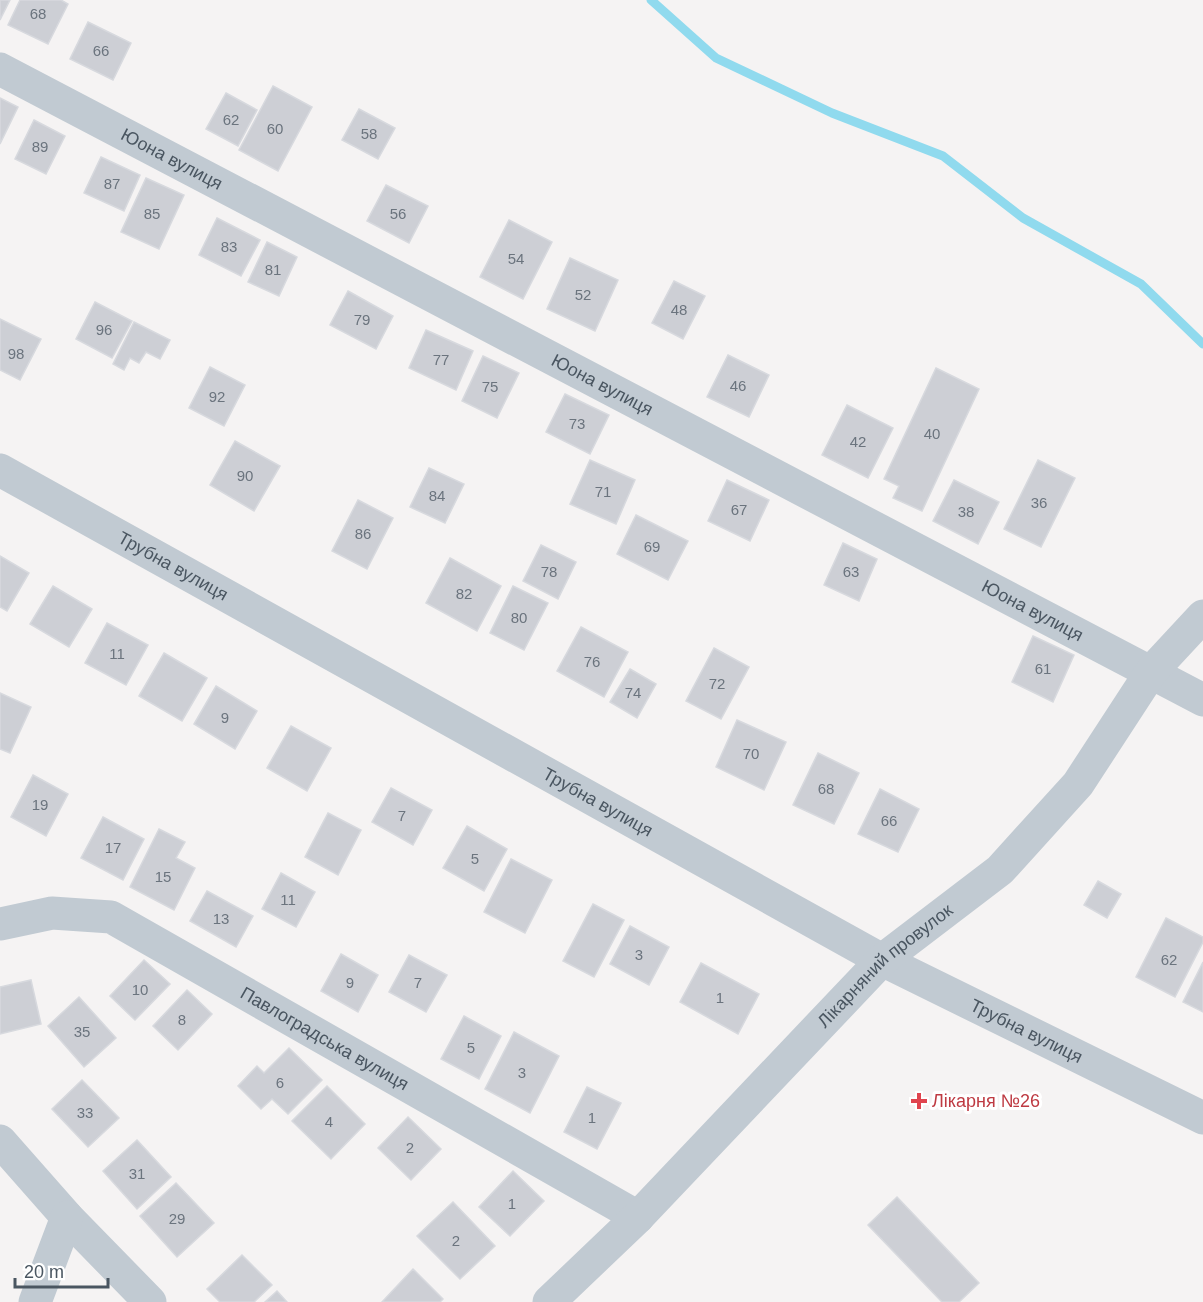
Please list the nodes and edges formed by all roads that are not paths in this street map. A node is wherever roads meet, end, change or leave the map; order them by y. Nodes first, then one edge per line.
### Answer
1 (0, 69) edge
2 (0, 470) edge
3 (1203, 616) edge
4 (1151, 672) junction
5 (1203, 700) edge
6 (0, 924) edge
7 (882, 960) junction
8 (1203, 1118) edge
9 (0, 1141) edge
10 (67, 1216) junction
11 (638, 1217) junction
12 (35, 1302) edge
13 (150, 1302) edge
14 (549, 1302) edge

1 - 4 street, Юона вулиця
2 - 7 street, Трубна вулиця
3 - 4 street, Лікарняний провулок
4 - 5 street, Юона вулиця
4 - 7 street, Лікарняний провулок
6 - 11 street, Павлоградська вулиця
7 - 8 street, Трубна вулиця
7 - 11 street, Лікарняний провулок
9 - 10 street
10 - 12 street
10 - 13 street
11 - 14 street, Лікарняний провулок

